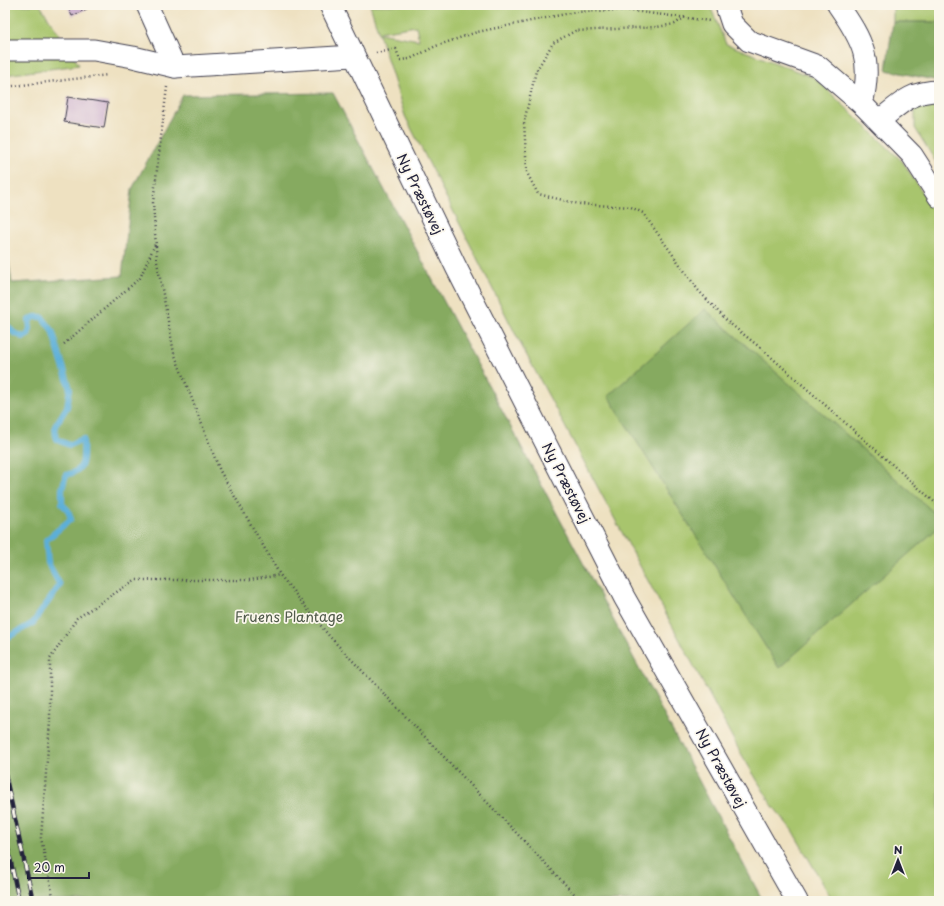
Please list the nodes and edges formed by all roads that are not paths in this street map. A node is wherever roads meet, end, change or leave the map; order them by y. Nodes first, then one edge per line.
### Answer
1 (147, 5) edge
2 (330, 5) edge
3 (838, 5) edge
4 (729, 17) road end
5 (5, 50) edge
6 (353, 56) junction
7 (175, 68) junction
8 (939, 91) edge
9 (862, 104) junction
10 (880, 120) junction
11 (939, 197) edge
12 (797, 901) edge

1 - 7 street
2 - 6 street, Ny Præstøvej
3 - 9 street
4 - 9 street
5 - 7 street
6 - 7 street
6 - 12 street, Ny Præstøvej
8 - 10 street
9 - 10 street
10 - 11 street

